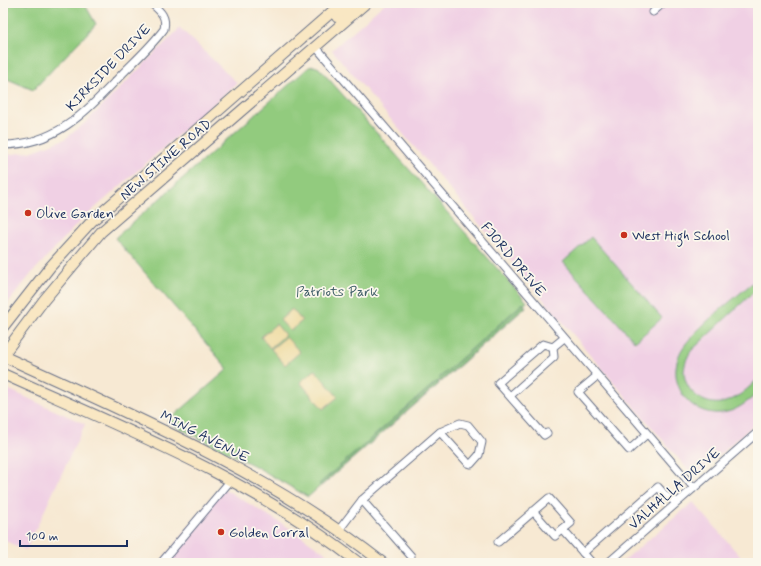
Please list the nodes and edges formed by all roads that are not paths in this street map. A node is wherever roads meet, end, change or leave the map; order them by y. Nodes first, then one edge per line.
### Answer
1 (152, 3) edge
2 (342, 3) edge
3 (352, 3) edge
4 (366, 3) edge
5 (663, 3) edge
6 (653, 12) dead end
7 (298, 42) junction
8 (316, 47) junction
9 (276, 82) junction
10 (3, 145) edge
11 (3, 327) edge
12 (564, 338) junction
13 (553, 347) junction
14 (3, 356) edge
15 (3, 374) edge
16 (597, 376) junction
17 (510, 396) junction
18 (440, 432) junction
19 (758, 432) edge
20 (547, 434) dead end
21 (648, 434) junction
22 (231, 480) junction
23 (694, 488) junction
24 (362, 500) junction
25 (677, 502) junction
26 (304, 506) junction
27 (533, 511) junction
28 (339, 530) junction
29 (563, 530) junction
30 (498, 542) dead end
31 (583, 553) junction
32 (411, 556) dead end
33 (161, 563) edge
34 (359, 563) edge
35 (383, 563) edge
36 (592, 563) edge
37 (608, 563) edge

1 - 10 street, KIRKSIDE DRIVE
2 - 7 main road, NEW STINE ROAD
3 - 8 main road
4 - 8 main road, NEW STINE ROAD
5 - 6 street
7 - 9 main road
7 - 11 main road, NEW STINE ROAD
8 - 9 main road, NEW STINE ROAD
8 - 12 street, FJORD DRIVE
9 - 14 main road, NEW STINE ROAD
12 - 13 street
12 - 16 street, FJORD DRIVE
13 - 17 street
13 - 17 street
14 - 26 main road, MING AVENUE
15 - 22 main road, MING AVENUE
16 - 21 street, FJORD DRIVE
16 - 21 street
17 - 20 street
18 - 18 street
18 - 24 street
19 - 23 street, VALHALLA DRIVE
21 - 23 street, FJORD DRIVE
22 - 26 main road
22 - 33 street
22 - 34 main road, MING AVENUE
23 - 25 street, VALHALLA DRIVE
24 - 28 street
24 - 32 street
25 - 31 street
25 - 37 street, VALHALLA DRIVE
26 - 28 main road, MING AVENUE
27 - 29 street
27 - 29 street
27 - 30 street
28 - 35 main road, MING AVENUE
29 - 31 street
31 - 36 street

